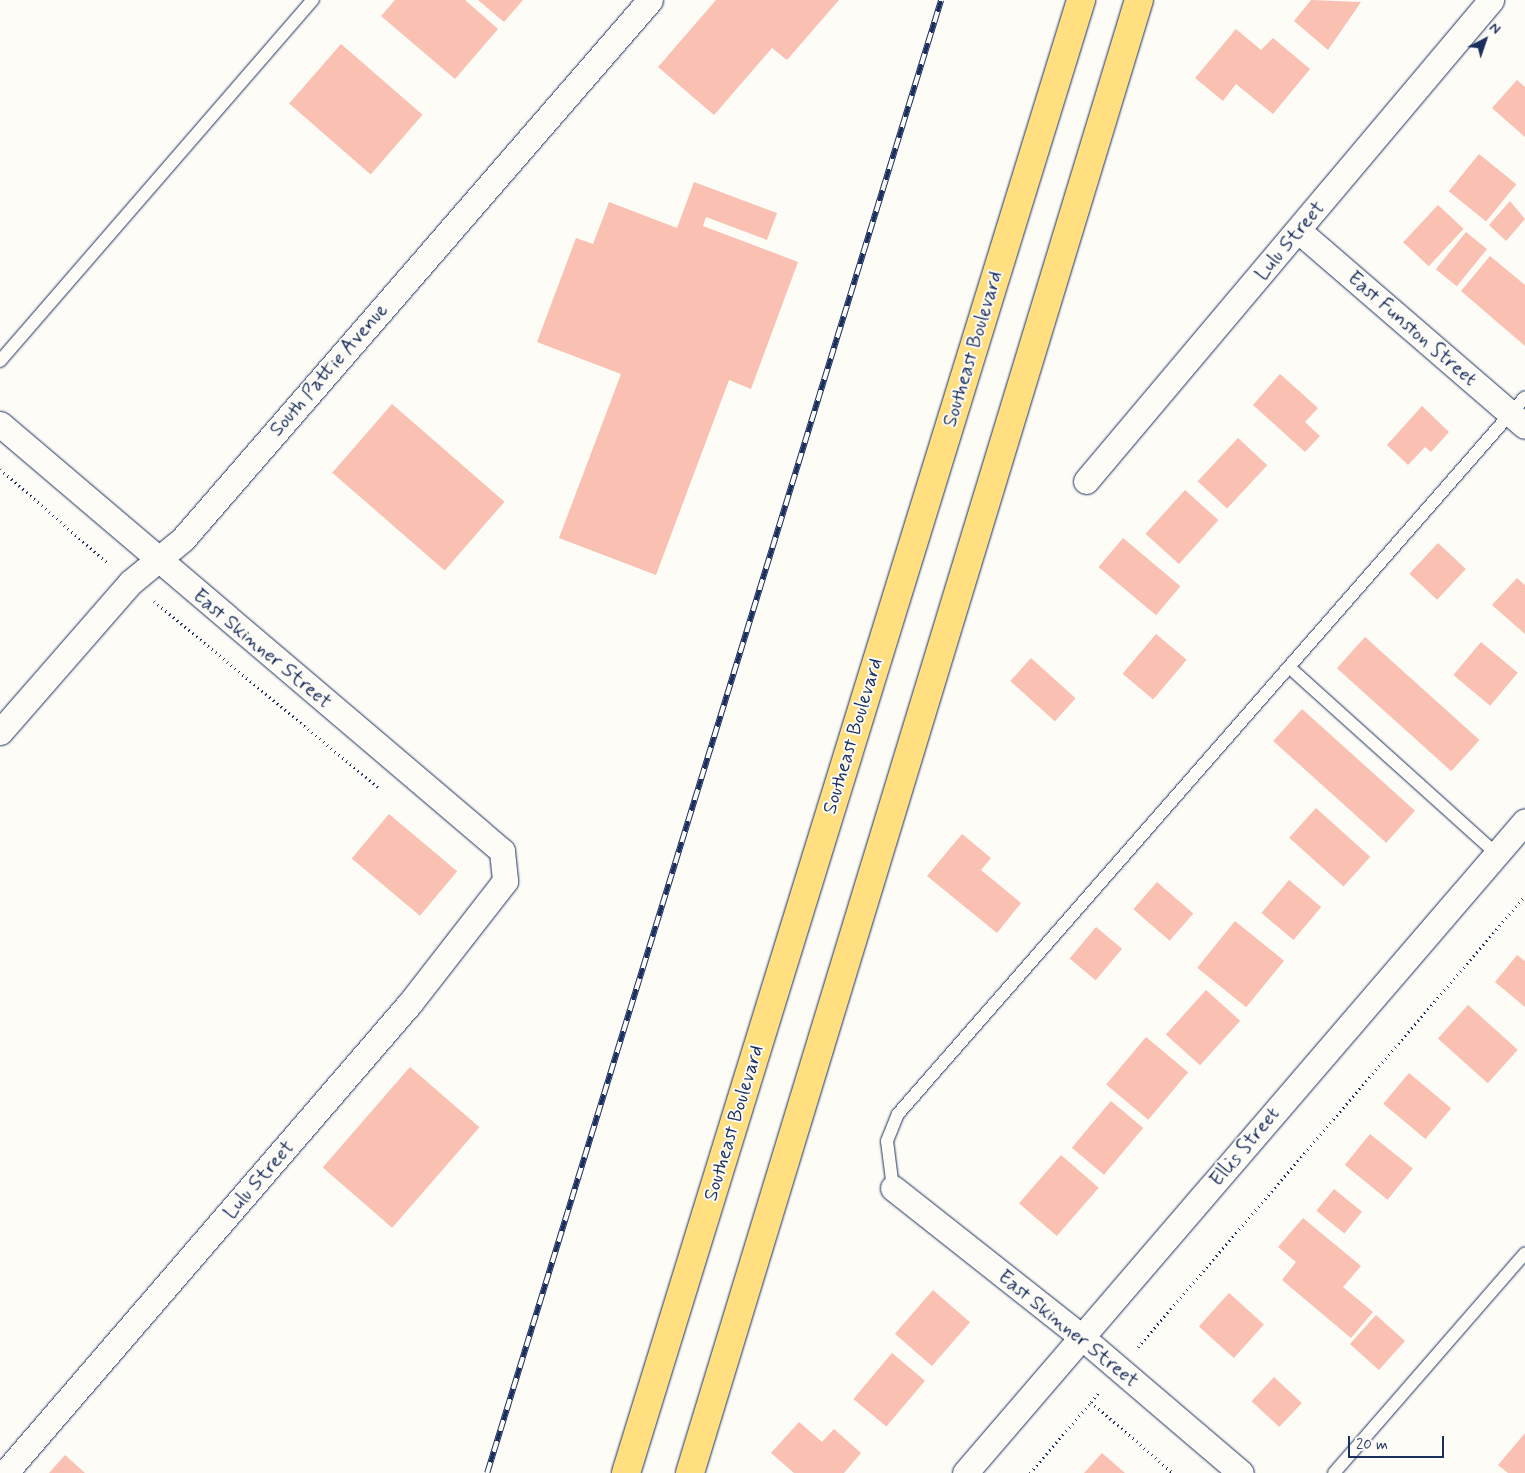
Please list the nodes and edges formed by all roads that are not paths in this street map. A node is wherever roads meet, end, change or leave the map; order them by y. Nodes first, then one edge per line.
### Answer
1 (313, 0) edge
2 (650, 0) edge
3 (1081, 0) edge
4 (1140, 0) edge
5 (1492, 0) edge
6 (1299, 231) junction
7 (0, 361) edge
8 (1520, 412) edge
9 (0, 424) edge
10 (1086, 481) dead end
11 (156, 561) junction
12 (1289, 667) junction
13 (0, 732) edge
14 (1525, 822) edge
15 (1497, 854) junction
16 (505, 881) joint
17 (893, 1188) joint
18 (1525, 1253) edge
19 (1084, 1340) junction
20 (6, 1473) edge
21 (626, 1473) edge
22 (690, 1473) edge
23 (965, 1473) edge
24 (1241, 1473) edge
25 (1334, 1473) edge

1 - 7 lane
2 - 11 street, South Pattie Avenue
3 - 21 main road, Southeast Boulevard
4 - 22 main road
5 - 6 street, Lulu Street
6 - 8 street, East Funston Street
6 - 10 street, Lulu Street
8 - 12 lane
9 - 11 street, East Skinner Street
11 - 13 street, South Pattie Avenue
11 - 16 street, East Skinner Street
12 - 15 lane
12 - 17 lane
14 - 15 street, Ellis Street
15 - 19 street, Ellis Street
16 - 20 street, Lulu Street
17 - 19 street, East Skinner Street
18 - 25 lane
19 - 23 street, Ellis Street
19 - 24 street, East Skinner Street

